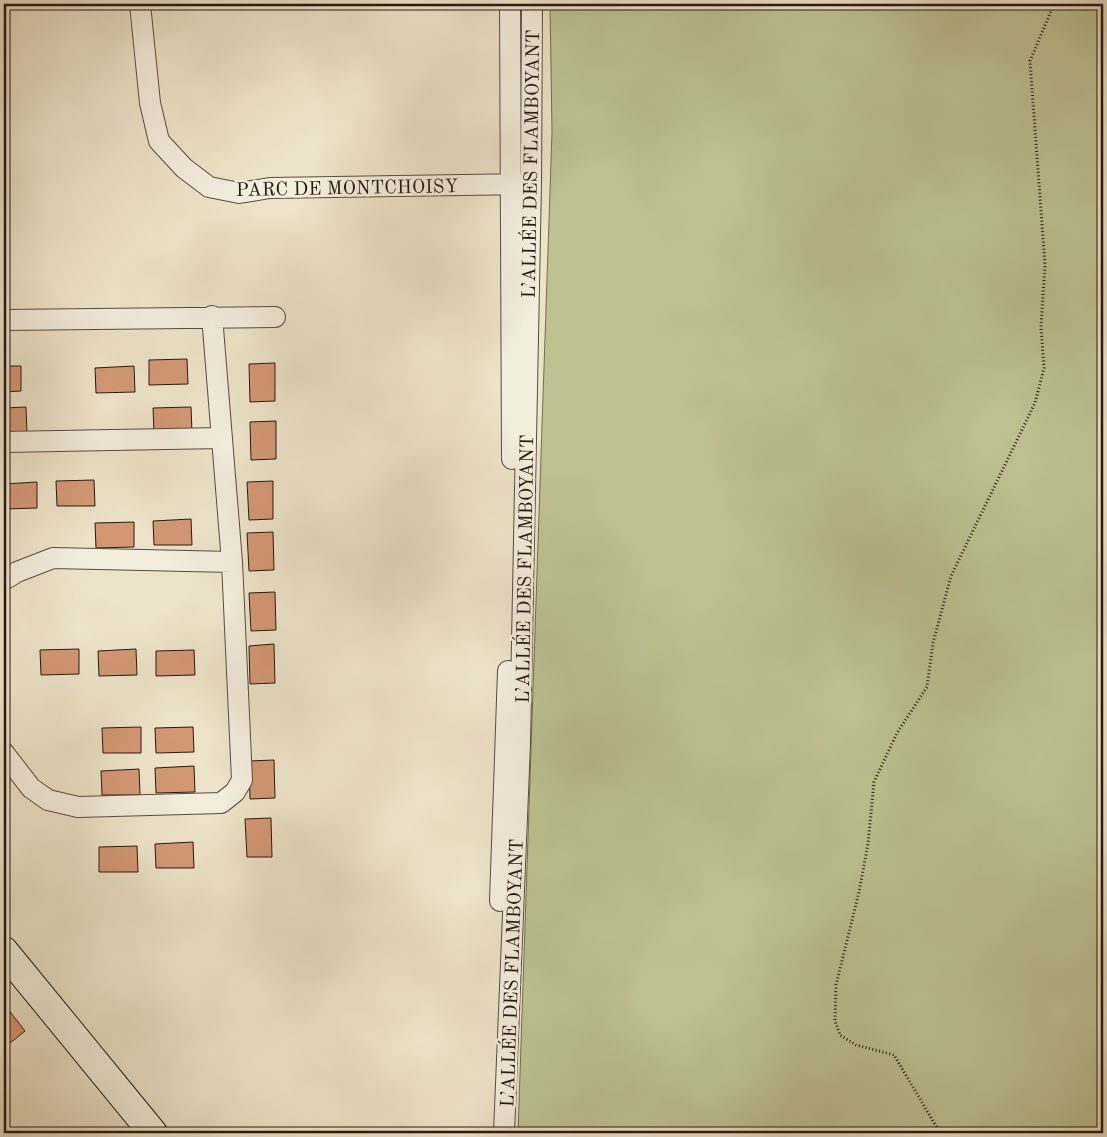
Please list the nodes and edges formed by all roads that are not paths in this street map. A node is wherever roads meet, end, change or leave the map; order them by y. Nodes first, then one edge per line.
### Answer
1 (140, 4) edge
2 (510, 4) edge
3 (532, 4) edge
4 (522, 184) junction
5 (212, 316) junction
6 (275, 317) dead end
7 (4, 320) edge
8 (222, 438) junction
9 (4, 442) edge
10 (232, 562) junction
11 (4, 580) edge
12 (4, 754) edge
13 (4, 951) edge
14 (153, 1133) edge
15 (492, 1133) edge
16 (504, 1133) edge

1 - 4 street, PARC DE MONTCHOISY
2 - 4 street, L’ALLÉE DES FLAMBOYANT
3 - 4 street, L’ALLÉE DES FLAMBOYANT
4 - 15 street, L’ALLÉE DES FLAMBOYANT
4 - 16 street, L’ALLÉE DES FLAMBOYANT
5 - 6 street
5 - 7 street
5 - 8 street
8 - 9 street
8 - 10 street
10 - 11 street
10 - 12 street
13 - 14 main road

